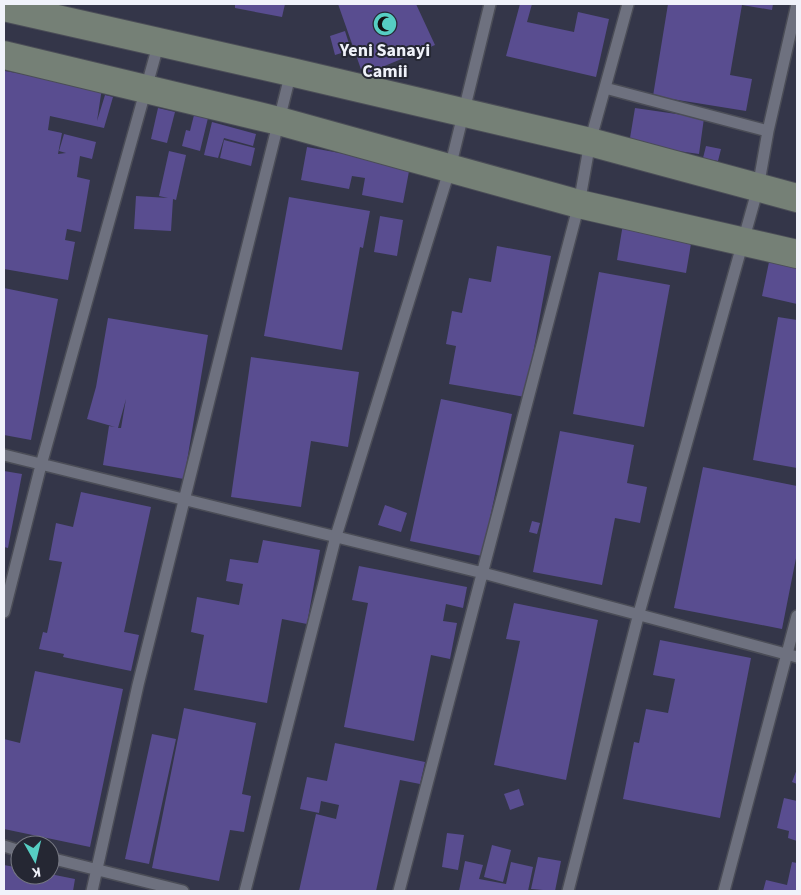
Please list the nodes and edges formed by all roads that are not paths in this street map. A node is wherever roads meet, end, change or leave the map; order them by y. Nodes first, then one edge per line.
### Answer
1 (490, 4) edge
2 (628, 4) edge
3 (797, 4) edge
4 (4, 7) edge
5 (160, 42) junction
6 (4, 55) edge
7 (291, 72) junction
8 (605, 88) junction
9 (145, 89) junction
10 (464, 112) junction
11 (279, 121) junction
12 (768, 131) junction
13 (590, 142) junction
14 (450, 168) junction
15 (758, 188) junction
16 (797, 198) edge
17 (579, 204) junction
18 (743, 241) junction
19 (797, 254) edge
20 (4, 455) edge
21 (41, 465) junction
22 (184, 501) junction
23 (336, 536) junction
24 (483, 573) junction
25 (4, 612) edge
26 (639, 613) junction
27 (797, 616) edge
28 (792, 655) edge
29 (60, 861) edge
30 (98, 871) junction
31 (92, 891) edge
32 (183, 891) edge
33 (246, 891) edge
34 (399, 891) edge
35 (568, 891) edge
36 (724, 891) edge

1 - 10 lane
2 - 8 lane
3 - 12 lane
4 - 5 street
5 - 7 street
5 - 9 lane
6 - 9 street
7 - 10 street
7 - 11 lane
8 - 12 lane
8 - 13 lane
9 - 11 street
9 - 21 lane
10 - 13 street
10 - 14 lane
11 - 14 street
11 - 22 lane
12 - 15 lane
13 - 15 street
13 - 17 lane
14 - 17 street
14 - 23 lane
15 - 16 street
15 - 18 lane
17 - 18 street
17 - 24 lane
18 - 19 street
18 - 26 lane
20 - 21 lane
21 - 22 lane
21 - 25 lane
22 - 23 lane
22 - 30 lane
23 - 24 lane
23 - 33 lane
24 - 26 lane
24 - 34 lane
26 - 28 lane
26 - 35 lane
27 - 28 lane
28 - 36 lane
29 - 30 lane
30 - 31 lane
30 - 32 lane

